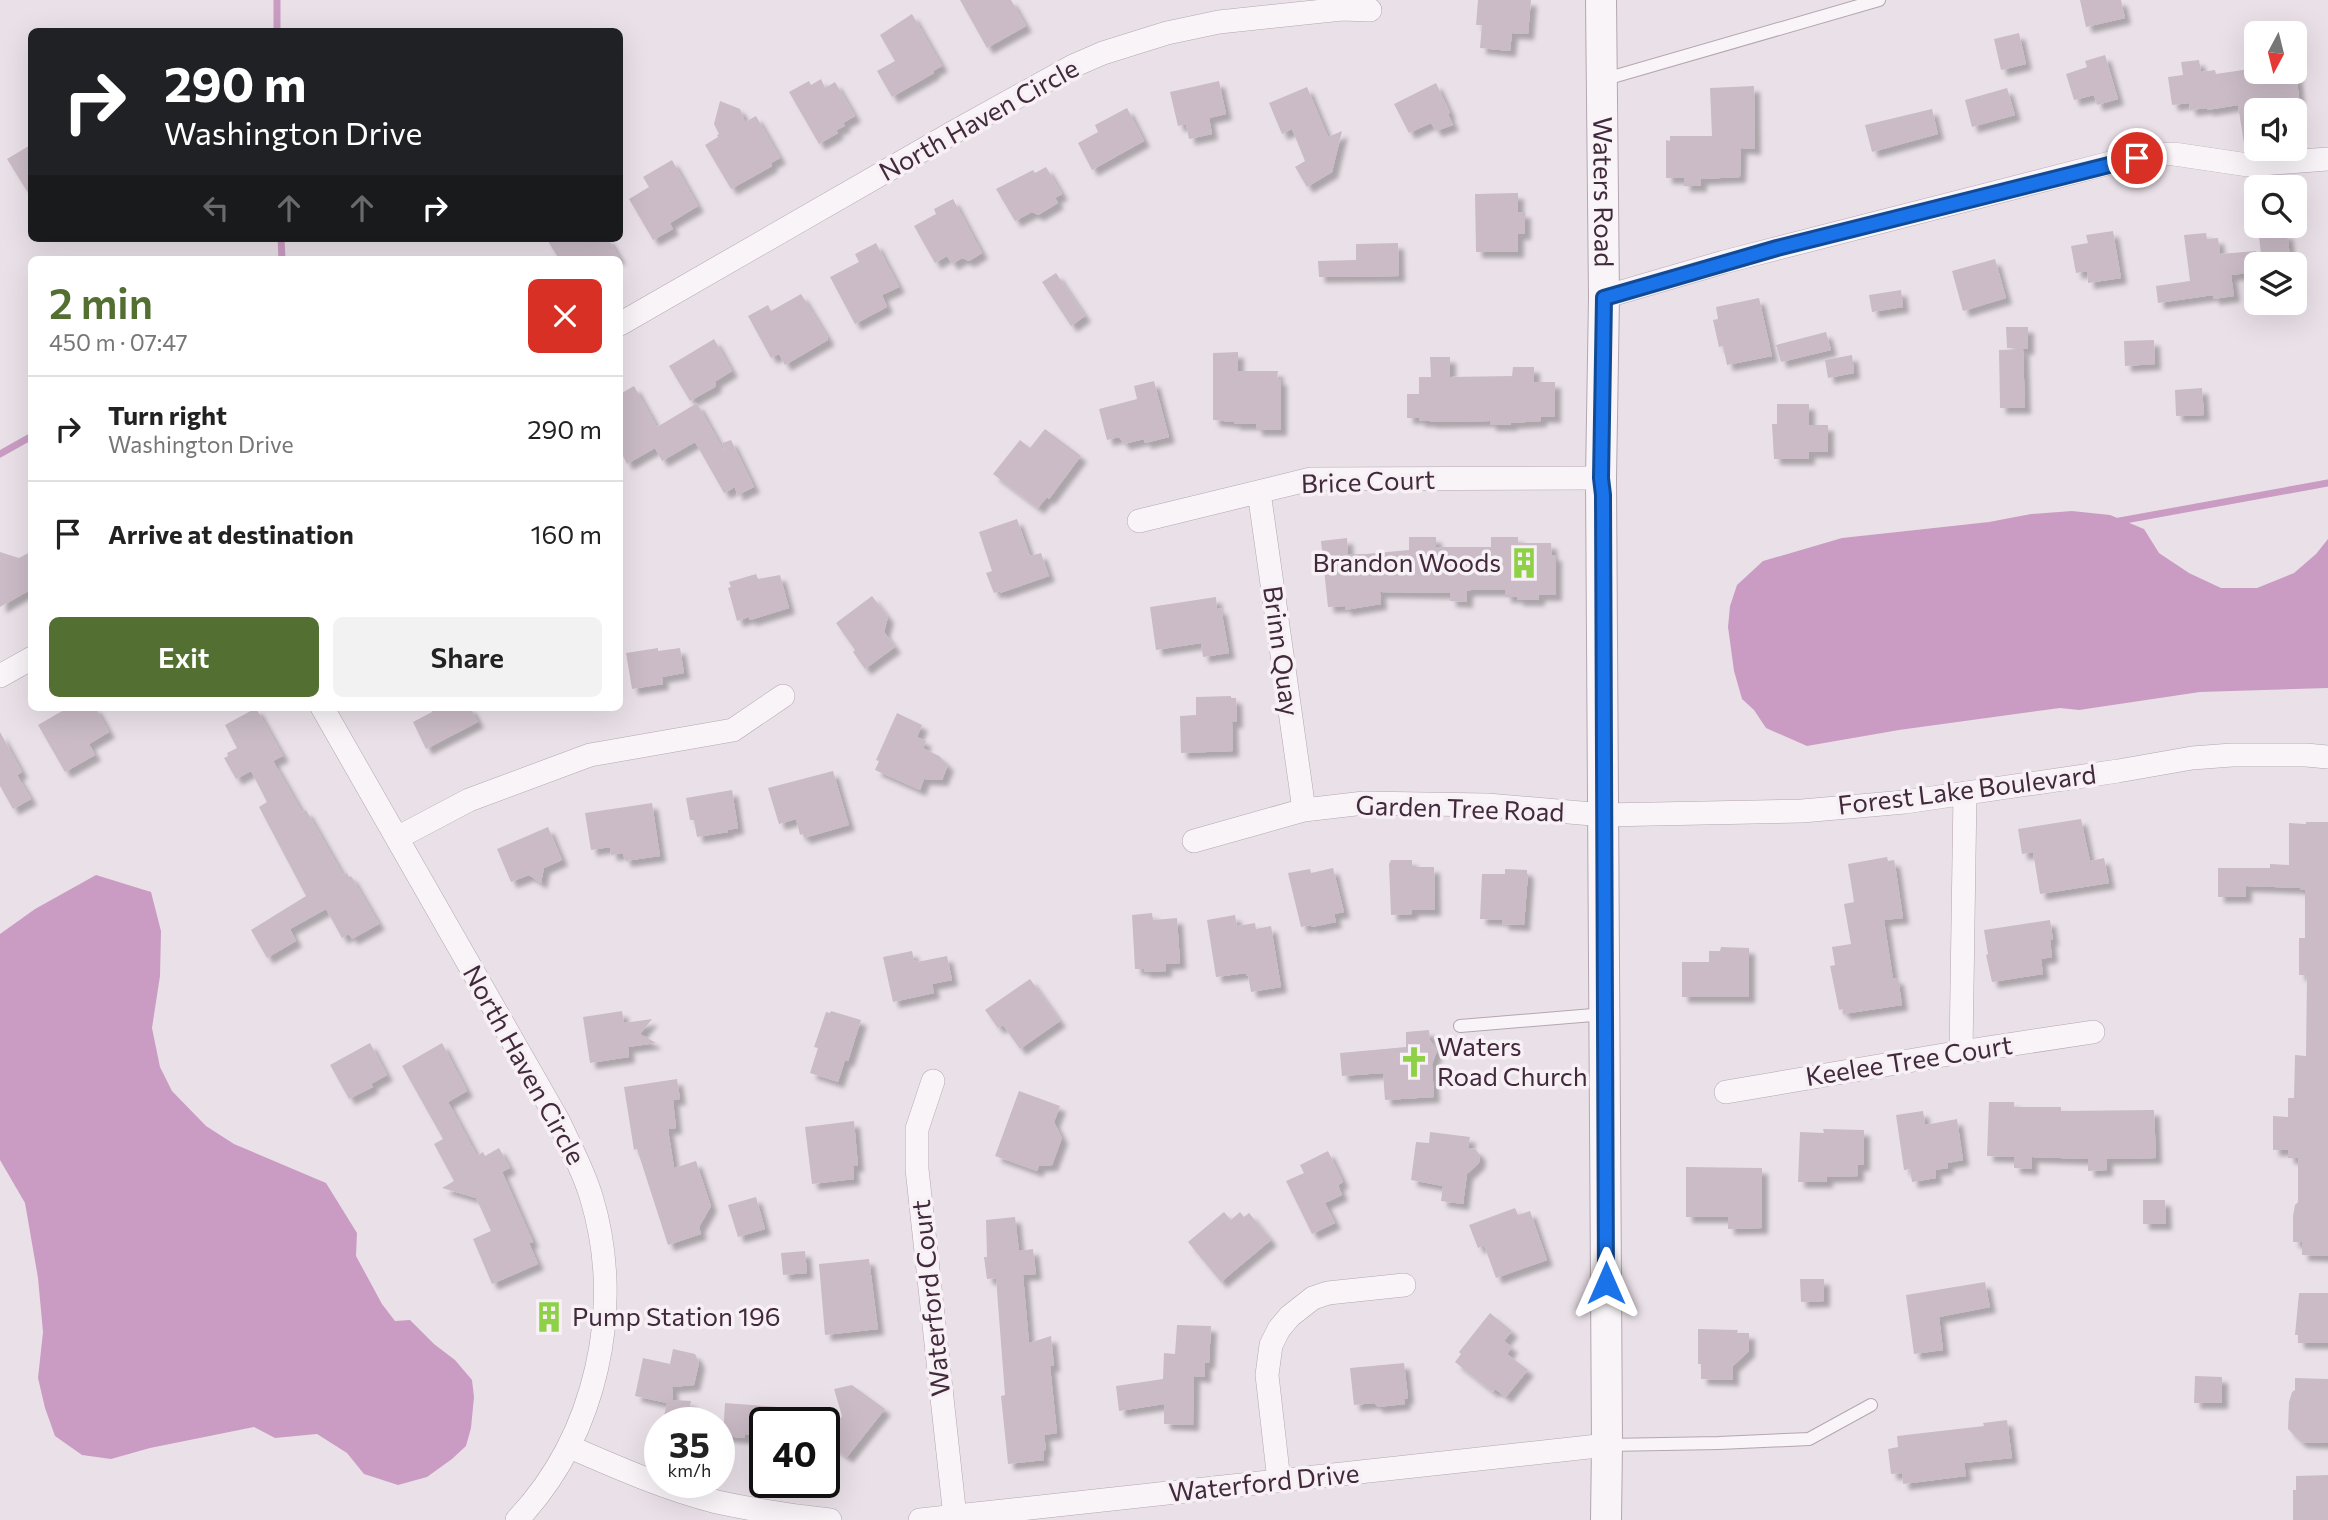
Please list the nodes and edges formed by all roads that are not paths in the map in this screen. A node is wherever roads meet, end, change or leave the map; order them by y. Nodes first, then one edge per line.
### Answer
1 (1601, 0) edge
2 (1879, 0) edge
3 (1370, 10) dead end
4 (1602, 80) junction
5 (2328, 159) edge
6 (1604, 298) junction
7 (623, 322) edge
8 (1601, 478) junction
9 (1259, 492) junction
10 (1139, 521) dead end
11 (28, 660) edge
12 (0, 676) edge
13 (783, 696) dead end
14 (324, 711) edge
15 (2328, 757) edge
16 (1965, 793) junction
17 (1304, 810) junction
18 (1604, 815) junction
19 (397, 838) junction
20 (1194, 841) dead end
21 (1605, 1013) junction
22 (1460, 1026) dead end
23 (2093, 1032) dead end
24 (1961, 1052) junction
25 (933, 1081) dead end
26 (1726, 1092) dead end
27 (1405, 1285) dead end
28 (1871, 1405) dead end
29 (1607, 1445) junction
30 (570, 1447) junction
31 (1279, 1481) junction
32 (955, 1517) junction
33 (517, 1520) edge
34 (830, 1520) edge
35 (920, 1520) edge
36 (1606, 1520) edge

1 - 4 street, Waters Road
2 - 4 lane
3 - 7 street, North Haven Circle
4 - 6 street, Waters Road
5 - 6 street
6 - 8 street, Waters Road
8 - 9 street, Brice Court
8 - 18 street, Waters Road
9 - 10 street, Brice Court
9 - 17 street, Brinn Quay
11 - 12 street
13 - 19 street
14 - 19 street, North Haven Circle
15 - 16 street, Forest Lake Boulevard
16 - 18 street, Forest Lake Boulevard
16 - 24 street
17 - 18 street, Garden Tree Road
17 - 20 street, Garden Tree Road
18 - 21 street, Waters Road
19 - 30 street, North Haven Circle
21 - 22 lane
21 - 29 street, Waters Road
23 - 24 street, Keelee Tree Court
24 - 26 street, Keelee Tree Court
25 - 32 street, Waterford Court
27 - 31 street
28 - 29 lane
29 - 31 street, Waterford Drive
29 - 36 street, Waters Road
30 - 33 street, North Haven Circle
30 - 34 street
31 - 32 street, Waterford Drive
32 - 35 street, Waterford Drive

